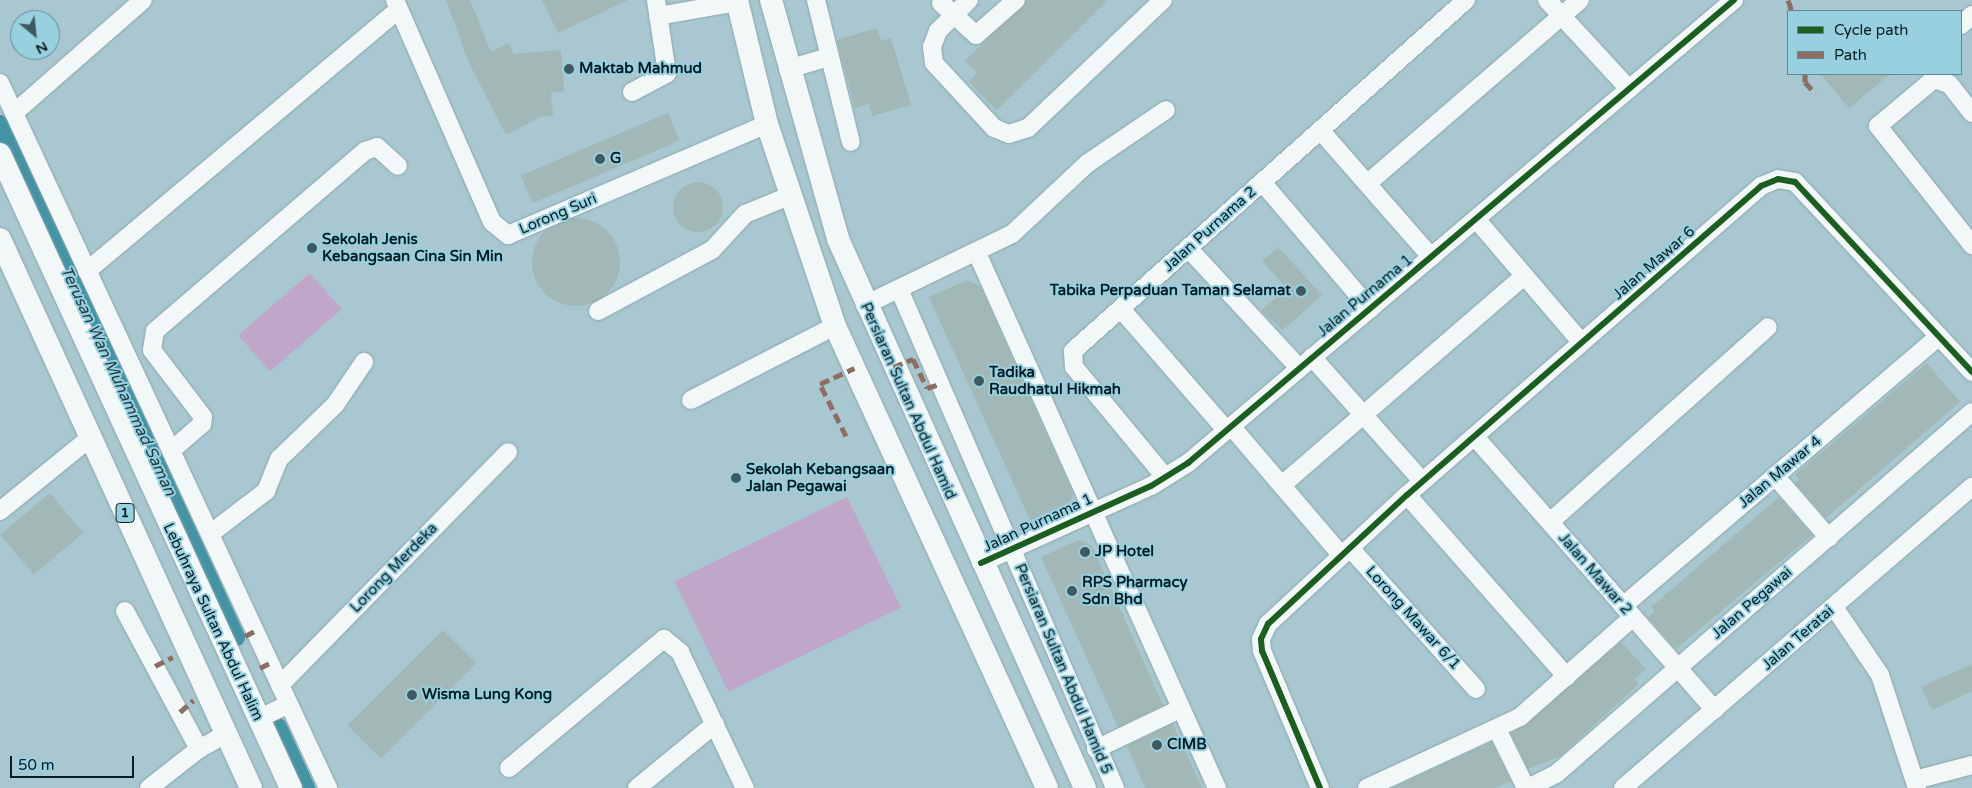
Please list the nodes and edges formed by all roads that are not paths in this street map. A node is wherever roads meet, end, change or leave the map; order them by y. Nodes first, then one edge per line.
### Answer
1 (143, 0) edge
2 (771, 0) edge
3 (816, 0) edge
4 (969, 0) edge
5 (1016, 0) edge
6 (1163, 0) edge
7 (1466, 0) edge
8 (1546, 0) edge
9 (1580, 0) edge
10 (1734, 0) edge
11 (737, 1) edge
12 (397, 4) edge
13 (657, 8) edge
14 (947, 9) junction
15 (1562, 16) junction
16 (1972, 16) edge
17 (1962, 24) edge
18 (829, 57) junction
19 (789, 70) junction
20 (756, 81) junction
21 (0, 83) edge
22 (1629, 89) junction
23 (632, 92) dead end
24 (1166, 110) dead end
25 (14, 112) junction
26 (1972, 113) edge
27 (767, 124) junction
28 (1320, 130) junction
29 (852, 142) dead end
30 (0, 154) edge
31 (398, 166) dead end
32 (1262, 182) junction
33 (1368, 183) junction
34 (790, 196) junction
35 (1476, 219) junction
36 (1969, 235) edge
37 (0, 239) edge
38 (1188, 248) junction
39 (977, 253) junction
40 (1431, 257) junction
41 (87, 271) junction
42 (1524, 276) junction
43 (899, 289) junction
44 (865, 306) junction
45 (1120, 308) junction
46 (1370, 309) junction
47 (598, 311) dead end
48 (835, 326) junction
49 (1768, 327) dead end
50 (1938, 337) junction
51 (1581, 342) junction
52 (152, 350) junction
53 (364, 362) dead end
54 (1306, 363) junction
55 (131, 365) junction
56 (1972, 372) edge
57 (691, 400) dead end
58 (1972, 412) edge
59 (1363, 415) junction
60 (1229, 428) junction
61 (90, 437) junction
62 (1475, 437) junction
63 (172, 450) junction
64 (508, 452) dead end
65 (1775, 476) junction
66 (1164, 477) junction
67 (1422, 482) junction
68 (1282, 485) junction
69 (1972, 487) edge
70 (1406, 496) junction
71 (1096, 510) junction
72 (0, 511) edge
73 (1550, 522) junction
74 (210, 534) junction
75 (1829, 538) junction
76 (1012, 549) junction
77 (1345, 552) junction
78 (981, 563) junction
79 (1834, 607) junction
80 (125, 611) dead end
81 (1628, 611) junction
82 (1677, 668) junction
83 (1567, 678) junction
84 (280, 684) junction
85 (1476, 689) dead end
86 (289, 704) junction
87 (1180, 709) junction
88 (1714, 710) junction
89 (258, 719) junction
90 (715, 724) junction
91 (1497, 729) junction
92 (226, 734) junction
93 (198, 749) junction
94 (1096, 749) junction
95 (1972, 765) edge
96 (509, 768) dead end
97 (1916, 784) edge
98 (149, 788) edge
99 (250, 788) edge
100 (291, 788) edge
101 (328, 788) edge
102 (637, 788) edge
103 (745, 788) edge
104 (1047, 788) edge
105 (1084, 788) edge
106 (1115, 788) edge
107 (1217, 788) edge
108 (1320, 788) edge
109 (1367, 788) edge
110 (1527, 788) edge
111 (1623, 788) edge

1 - 25 street
2 - 19 main road, Persiaran Sultan Abdul Hamid
3 - 18 street
4 - 14 street
5 - 14 street
6 - 14 street
7 - 28 street, Jalan Purnama 2
8 - 15 street
9 - 15 street
10 - 22 street, Jalan Purnama 1
11 - 13 street
11 - 20 main road
12 - 27 street, Lorong Suri
12 - 41 street
13 - 23 street
15 - 22 street
15 - 33 street
16 - 17 street
18 - 19 street
18 - 29 street
19 - 20 main road
19 - 44 main road, Persiaran Sultan Abdul Hamid
20 - 27 main road
21 - 25 street
22 - 35 street, Jalan Purnama 1
24 - 39 street
25 - 41 street
26 - 36 street
27 - 34 main road
28 - 32 street, Jalan Purnama 2
28 - 33 street
30 - 89 main road, Lebuhraya Sultan Abdul Halim / 1
31 - 52 street
32 - 38 street, Jalan Purnama 2
32 - 46 street
33 - 40 street
34 - 47 street
34 - 48 main road
35 - 40 street, Jalan Purnama 1
35 - 42 street
37 - 61 main road, 1
38 - 45 street, Jalan Purnama 2
38 - 54 street
39 - 43 street
39 - 71 street
40 - 46 street, Jalan Purnama 1
41 - 55 street
42 - 51 street
42 - 59 street
43 - 44 street
43 - 76 street, Persiaran Sultan Abdul Hamid 5
44 - 78 main road, Persiaran Sultan Abdul Hamid
45 - 60 street, Lorong Mawar 6/1
45 - 66 street, Jalan Purnama 2
46 - 54 street, Jalan Purnama 1
48 - 57 street
48 - 104 main road
49 - 73 street
50 - 51 street, Jalan Mawar 6
50 - 56 street, Jalan Mawar 6
50 - 65 street, Jalan Mawar 4
51 - 62 street, Jalan Mawar 6
52 - 55 street
52 - 63 street
53 - 74 street
54 - 59 street
54 - 60 street, Jalan Purnama 1
55 - 63 street
58 - 75 street, Jalan Pegawai
59 - 67 street
59 - 68 street
60 - 66 street, Jalan Purnama 1
60 - 68 street, Lorong Mawar 6/1
61 - 72 street
61 - 92 main road, 1
62 - 67 street, Jalan Mawar 6
62 - 73 street, Jalan Mawar 2
63 - 74 street
64 - 84 street, Lorong Merdeka
65 - 75 street
65 - 81 street, Jalan Mawar 4
66 - 71 street, Jalan Purnama 1
67 - 70 street, Jalan Mawar 6
68 - 77 street, Lorong Mawar 6/1
69 - 79 street, Jalan Teratai
70 - 77 street, Jalan Mawar 6
70 - 83 street
71 - 76 street, Jalan Purnama 1
71 - 87 street
73 - 81 street, Jalan Mawar 2
74 - 84 street
75 - 82 street, Jalan Pegawai
76 - 78 street, Jalan Purnama 1
76 - 94 street, Persiaran Sultan Abdul Hamid 5
77 - 85 street, Lorong Mawar 6/1
77 - 108 street, Jalan Mawar 6
78 - 105 main road, Persiaran Sultan Abdul Hamid
79 - 88 street, Jalan Teratai
79 - 97 street
80 - 93 street
81 - 82 street, Jalan Mawar 2
81 - 83 street, Jalan Mawar 4
82 - 88 street, Jalan Mawar 2
82 - 110 street, Jalan Pegawai
83 - 91 street, Jalan Mawar 4
84 - 86 street
86 - 89 street
86 - 101 street
87 - 94 street
87 - 107 street
88 - 111 street, Jalan Teratai
89 - 100 main road, Lebuhraya Sultan Abdul Halim / 1
90 - 96 street
90 - 102 street
90 - 103 street
91 - 109 street, Jalan Mawar 4
91 - 110 street
92 - 93 street
92 - 99 main road, 1
93 - 98 street
94 - 106 street, Persiaran Sultan Abdul Hamid 5
95 - 97 street

